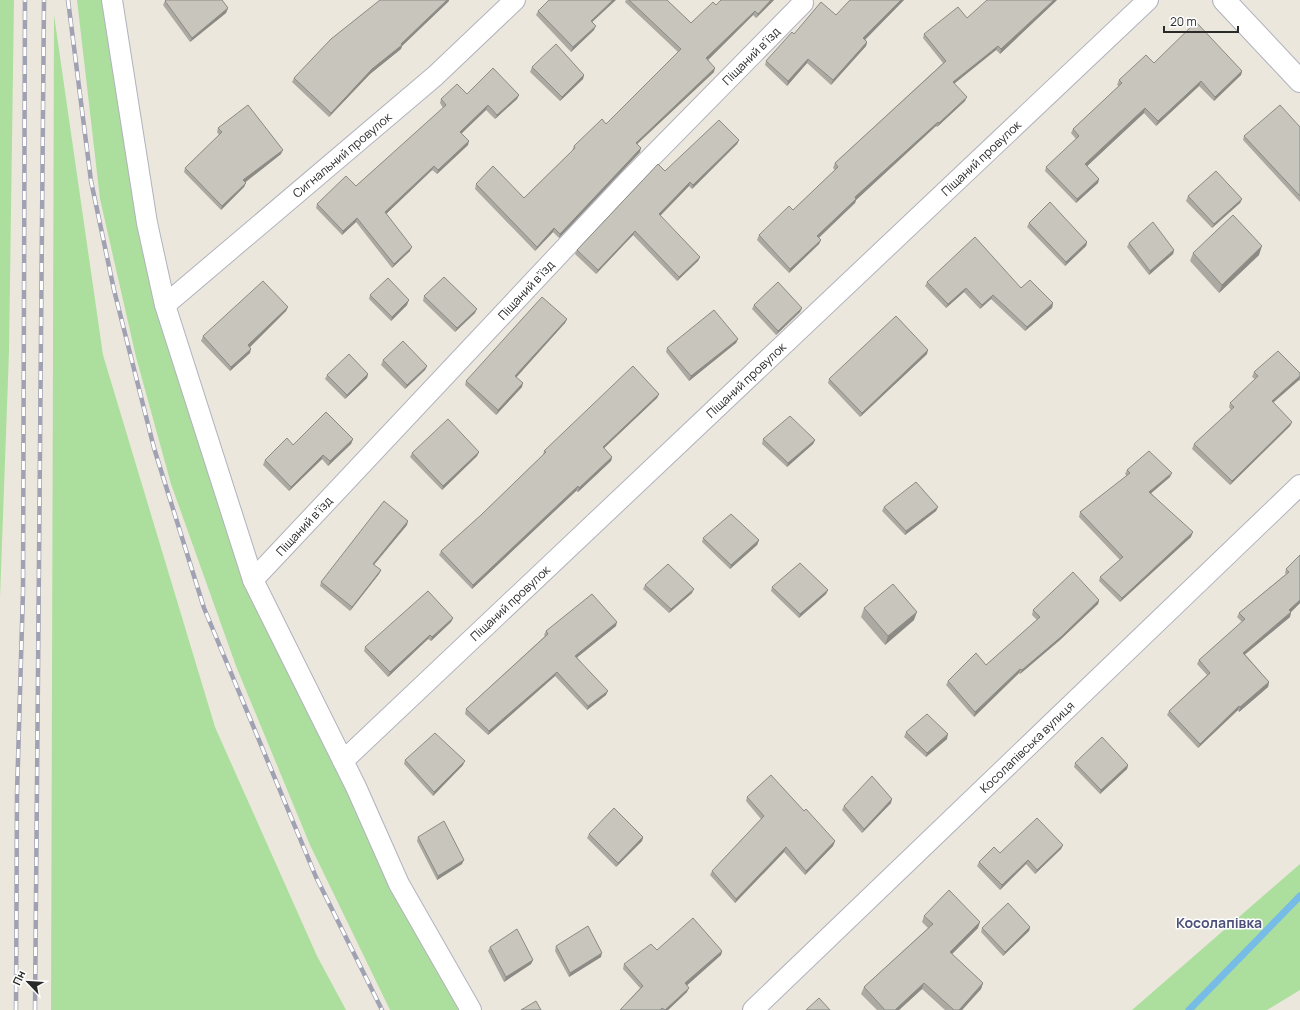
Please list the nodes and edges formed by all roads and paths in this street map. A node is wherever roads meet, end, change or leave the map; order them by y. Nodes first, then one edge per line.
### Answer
1 (112, 0) edge
2 (515, 0) edge
3 (1148, 0) edge
4 (1224, 0) edge
5 (803, 3) dead end
6 (1300, 80) edge
7 (165, 305) junction
8 (1300, 485) edge
9 (253, 580) junction
10 (343, 761) junction
11 (471, 1010) edge
12 (753, 1010) edge

1 - 7 street
2 - 7 street, Сигнальний провулок
3 - 10 street, Піщаний провулок
4 - 6 main road
5 - 9 street, Піщаний в’їзд
7 - 9 street
8 - 12 street, Косолапівська вулиця
9 - 10 street
10 - 11 street

